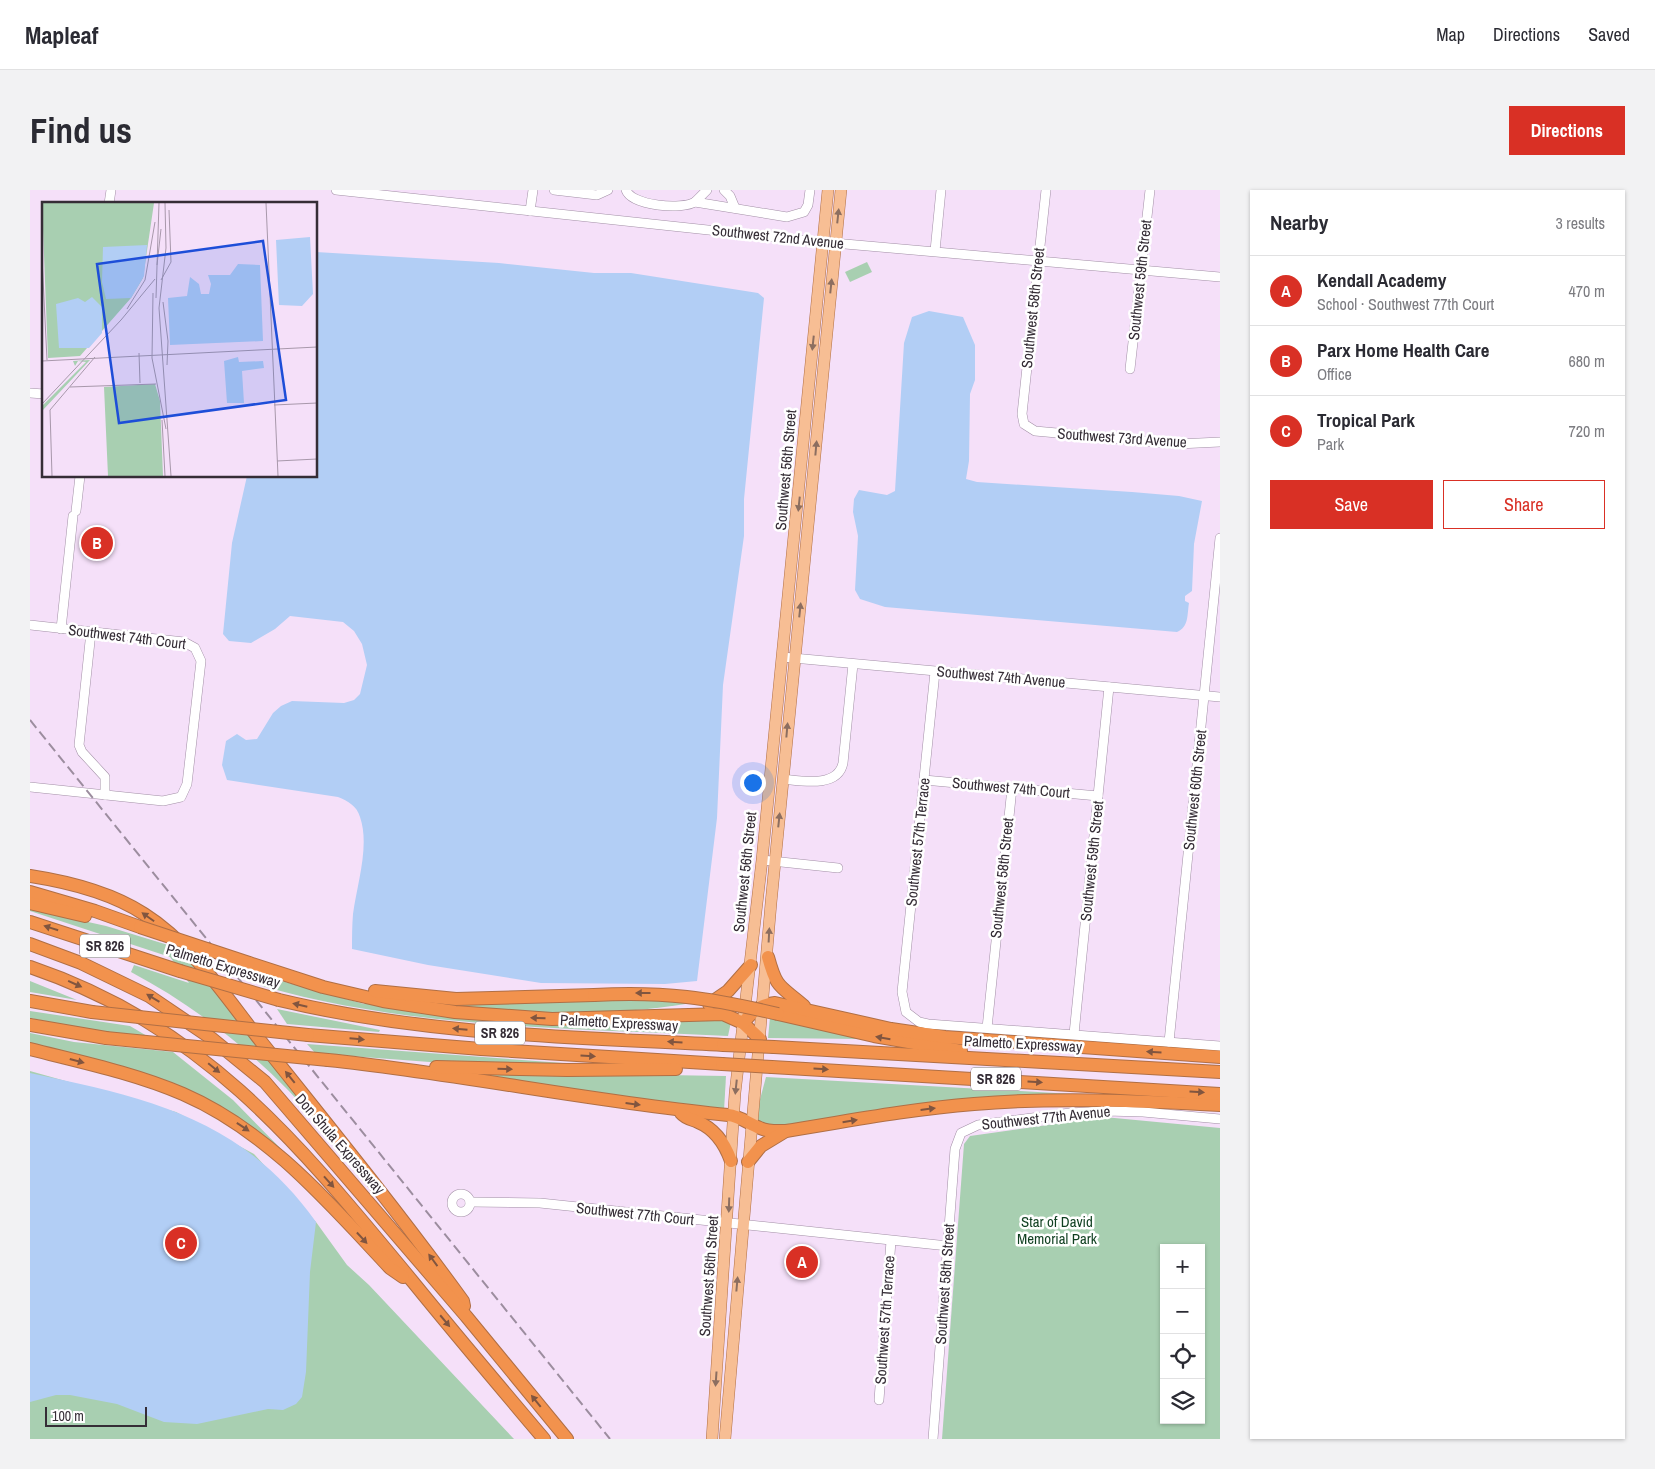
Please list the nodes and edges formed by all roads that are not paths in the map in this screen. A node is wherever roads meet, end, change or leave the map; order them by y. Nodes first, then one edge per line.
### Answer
1 (336, 190) edge
2 (533, 190) edge
3 (554, 190) edge
4 (608, 190) edge
5 (707, 190) edge
6 (724, 190) edge
7 (810, 190) edge
8 (828, 190) edge
9 (841, 190) edge
10 (941, 190) edge
11 (1046, 190) edge
12 (1150, 190) edge
13 (627, 193) edge
14 (695, 202) junction
15 (734, 208) junction
16 (530, 211) junction
17 (823, 242) junction
18 (836, 243) junction
19 (935, 252) junction
20 (1038, 261) junction
21 (1141, 270) junction
22 (1220, 277) edge
23 (1130, 369) dead end
24 (1025, 426) joint
25 (1220, 442) edge
26 (80, 478) edge
27 (1220, 538) edge
28 (30, 625) edge
29 (61, 629) junction
30 (91, 632) junction
31 (782, 657) junction
32 (795, 658) junction
33 (853, 664) junction
34 (935, 672) junction
35 (1109, 687) junction
36 (1204, 696) junction
37 (1220, 696) edge
38 (770, 778) junction
39 (783, 779) junction
40 (924, 780) junction
41 (30, 787) edge
42 (1012, 788) junction
43 (105, 795) junction
44 (1098, 796) junction
45 (762, 860) junction
46 (775, 862) junction
47 (838, 868) dead end
48 (30, 876) edge
49 (30, 892) edge
50 (30, 903) edge
51 (30, 922) edge
52 (127, 924) junction
53 (30, 944) edge
54 (768, 957) junction
55 (751, 965) junction
56 (30, 967) edge
57 (303, 980) junction
58 (30, 1001) edge
59 (764, 1004) junction
60 (809, 1011) junction
61 (682, 1014) junction
62 (742, 1022) junction
63 (30, 1025) edge
64 (987, 1028) junction
65 (1074, 1034) junction
66 (760, 1040) junction
67 (1169, 1042) junction
68 (1220, 1046) edge
69 (30, 1049) edge
70 (1220, 1057) edge
71 (982, 1058) junction
72 (700, 1063) junction
73 (404, 1069) junction
74 (1220, 1072) edge
75 (1220, 1094) edge
76 (1220, 1105) edge
77 (678, 1110) junction
78 (733, 1116) junction
79 (1220, 1118) edge
80 (752, 1123) junction
81 (963, 1130) joint
82 (786, 1131) junction
83 (731, 1161) junction
84 (748, 1162) junction
85 (470, 1202) dead end
86 (728, 1224) junction
87 (742, 1226) junction
88 (891, 1241) junction
89 (948, 1246) junction
90 (414, 1284) junction
91 (466, 1316) junction
92 (879, 1400) dead end
93 (544, 1439) edge
94 (567, 1439) edge
95 (712, 1439) edge
96 (725, 1439) edge
97 (933, 1439) edge

1 - 16 street, Southwest 72nd Avenue
2 - 16 street
3 - 4 street
5 - 14 street
6 - 15 street
7 - 15 street
8 - 17 main road, Southwest 56th Street
18 -> 9 main road, Southwest 56th Street
10 - 19 street
11 - 20 street, Southwest 58th Street
12 - 21 street, Southwest 59th Street
13 - 14 street
14 - 15 street
16 - 17 street, Southwest 72nd Avenue
17 - 18 street, Southwest 72nd Avenue
17 -> 31 main road, Southwest 56th Street
18 - 19 street, Southwest 72nd Avenue
32 -> 18 main road, Southwest 56th Street
19 - 20 street, Southwest 72nd Avenue
20 - 21 street, Southwest 72nd Avenue
20 - 24 street, Southwest 58th Street
21 - 22 street, Southwest 72nd Avenue
21 - 23 street, Southwest 59th Street
24 - 25 street, Southwest 73rd Avenue
26 - 29 street
27 - 36 street, Southwest 60th Street
28 - 29 street, Southwest 74th Court
29 - 30 street, Southwest 74th Court
30 - 43 street
30 - 43 street, Southwest 74th Court
31 - 32 street, Southwest 74th Avenue
31 - 38 main road, Southwest 56th Street
32 - 33 street, Southwest 74th Avenue
39 -> 32 main road, Southwest 56th Street
33 - 34 street, Southwest 74th Avenue
33 - 39 street
34 - 35 street, Southwest 74th Avenue
34 - 40 street, Southwest 57th Terrace
35 - 36 street, Southwest 74th Avenue
35 - 44 street, Southwest 59th Street
36 - 37 street, Southwest 74th Avenue
36 - 67 street, Southwest 60th Street
38 - 39 main road
38 - 45 main road, Southwest 56th Street
46 -> 39 main road, Southwest 56th Street
40 - 42 street, Southwest 74th Court
40 - 64 street, Southwest 57th Terrace
41 - 43 street
42 - 44 street, Southwest 74th Court
42 - 64 street, Southwest 58th Street
44 - 65 street, Southwest 59th Street
45 - 46 street
45 - 55 main road, Southwest 56th Street
46 - 47 street
54 -> 46 main road, Southwest 56th Street
91 -> 48 highway
49 - 52 highway
50 - 52 highway
71 -> 51 highway, Palmetto Expressway / SR 826, bridge
52 - 57 highway, bridge
91 -> 53 highway, Don Shula Expressway
54 - 59 main road, Southwest 56th Street
54 - 60 highway
55 - 61 highway
55 - 62 main road, Southwest 56th Street
56 -> 90 highway
61 -> 57 highway
71 -> 57 highway, bridge
58 -> 72 highway, SR 826, bridge
59 - 60 highway
59 - 62 highway
59 - 66 main road, Southwest 56th Street
70 -> 60 highway
61 - 62 highway
62 - 66 highway
62 -> 78 main road, Southwest 56th Street
63 - 73 highway, bridge
64 - 65 street
65 - 67 street
66 - 80 main road, Southwest 56th Street
67 - 68 street
69 -> 90 highway
71 - 74 highway, Palmetto Expressway / SR 826
73 -> 72 highway
72 -> 75 highway, SR 826, bridge
73 -> 77 highway
82 -> 76 highway
77 - 78 highway
77 - 83 highway
78 - 80 highway
78 - 83 main road, Southwest 56th Street
79 - 81 street, Southwest 77th Avenue
80 - 82 highway
80 - 84 main road, Southwest 56th Street
81 - 89 street, Southwest 58th Street
82 - 84 highway
83 -> 86 main road, Southwest 56th Street
84 - 87 main road, Southwest 56th Street
85 - 86 street, Southwest 77th Court
86 - 87 street, Southwest 77th Court
86 -> 95 main road, Southwest 56th Street
87 - 88 street, Southwest 77th Court
96 -> 87 main road, Southwest 56th Street
88 - 89 street, Southwest 77th Court
88 - 92 street, Southwest 57th Terrace
89 - 97 street, Southwest 58th Street
90 -> 93 highway
94 -> 91 highway, Don Shula Expressway

